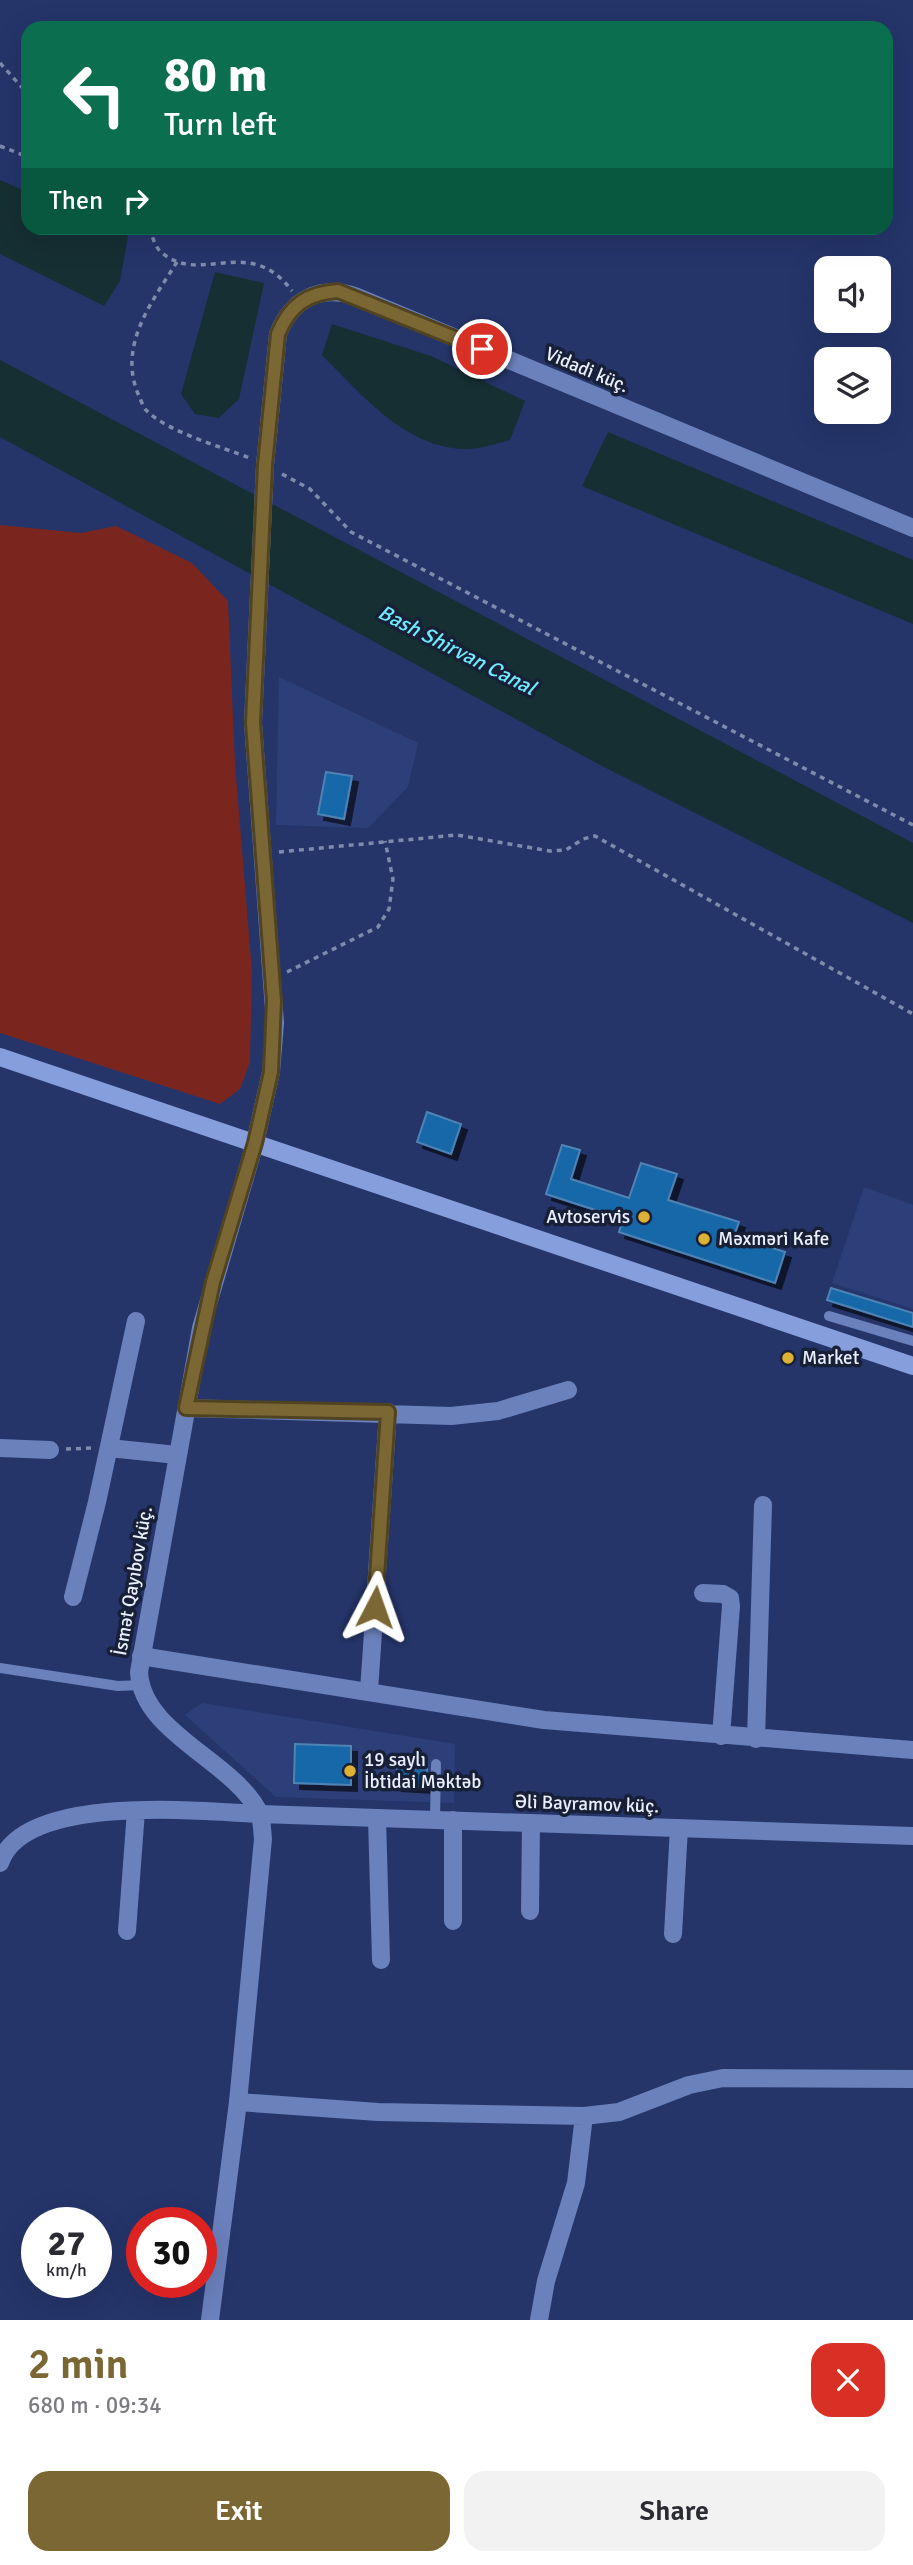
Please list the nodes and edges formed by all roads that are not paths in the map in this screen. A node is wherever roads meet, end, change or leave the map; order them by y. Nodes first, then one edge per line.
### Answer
1 (265, 473) joint
2 (913, 528) edge
3 (0, 1057) edge
4 (255, 1143) junction
5 (829, 1316) dead end
6 (136, 1321) dead end
7 (913, 1341) edge
8 (913, 1366) edge
9 (568, 1390) dead end
10 (186, 1408) junction
11 (388, 1412) junction
12 (0, 1448) edge
13 (109, 1448) junction
14 (50, 1450) road end
15 (177, 1455) junction
16 (763, 1506) dead end
17 (703, 1593) dead end
18 (73, 1597) dead end
19 (141, 1656) junction
20 (0, 1668) edge
21 (140, 1685) junction
22 (369, 1691) junction
23 (721, 1736) junction
24 (756, 1739) junction
25 (913, 1750) edge
26 (436, 1764) dead end
27 (136, 1811) junction
28 (260, 1814) junction
29 (377, 1818) junction
30 (444, 1820) junction
31 (531, 1823) junction
32 (679, 1828) junction
33 (913, 1836) edge
34 (0, 1863) edge
35 (530, 1912) dead end
36 (453, 1921) dead end
37 (127, 1931) dead end
38 (673, 1934) dead end
39 (381, 1960) dead end
40 (913, 2078) edge
41 (239, 2102) junction
42 (584, 2116) junction
43 (210, 2320) edge
44 (538, 2320) edge

1 - 2 street, Vidadi küç.
1 - 4 street, İsmət Qayıbov küç.
3 - 4 main road
4 - 8 main road
4 - 10 street, İsmət Qayıbov küç.
5 - 7 lane
6 - 13 street
9 - 11 street
10 - 11 street
10 - 15 street, İsmət Qayıbov küç.
11 - 22 street
12 - 14 street
13 - 15 street
13 - 18 street
15 - 19 street, İsmət Qayıbov küç.
16 - 24 street
17 - 23 street
19 - 21 street, İsmət Qayıbov küç.
19 - 22 street
20 - 21 lane
21 - 28 street
22 - 23 street
23 - 24 street
24 - 25 street
26 - 30 lane
27 - 28 street, Əli Bayramov küç.
27 - 34 street, Əli Bayramov küç.
27 - 37 street
28 - 29 street, Əli Bayramov küç.
28 - 41 street
29 - 30 street, Əli Bayramov küç.
29 - 39 street
30 - 31 street, Əli Bayramov küç.
30 - 36 street
31 - 32 street, Əli Bayramov küç.
31 - 35 street
32 - 33 street, Əli Bayramov küç.
32 - 38 street
40 - 42 street
41 - 42 street
41 - 43 street
42 - 44 street

